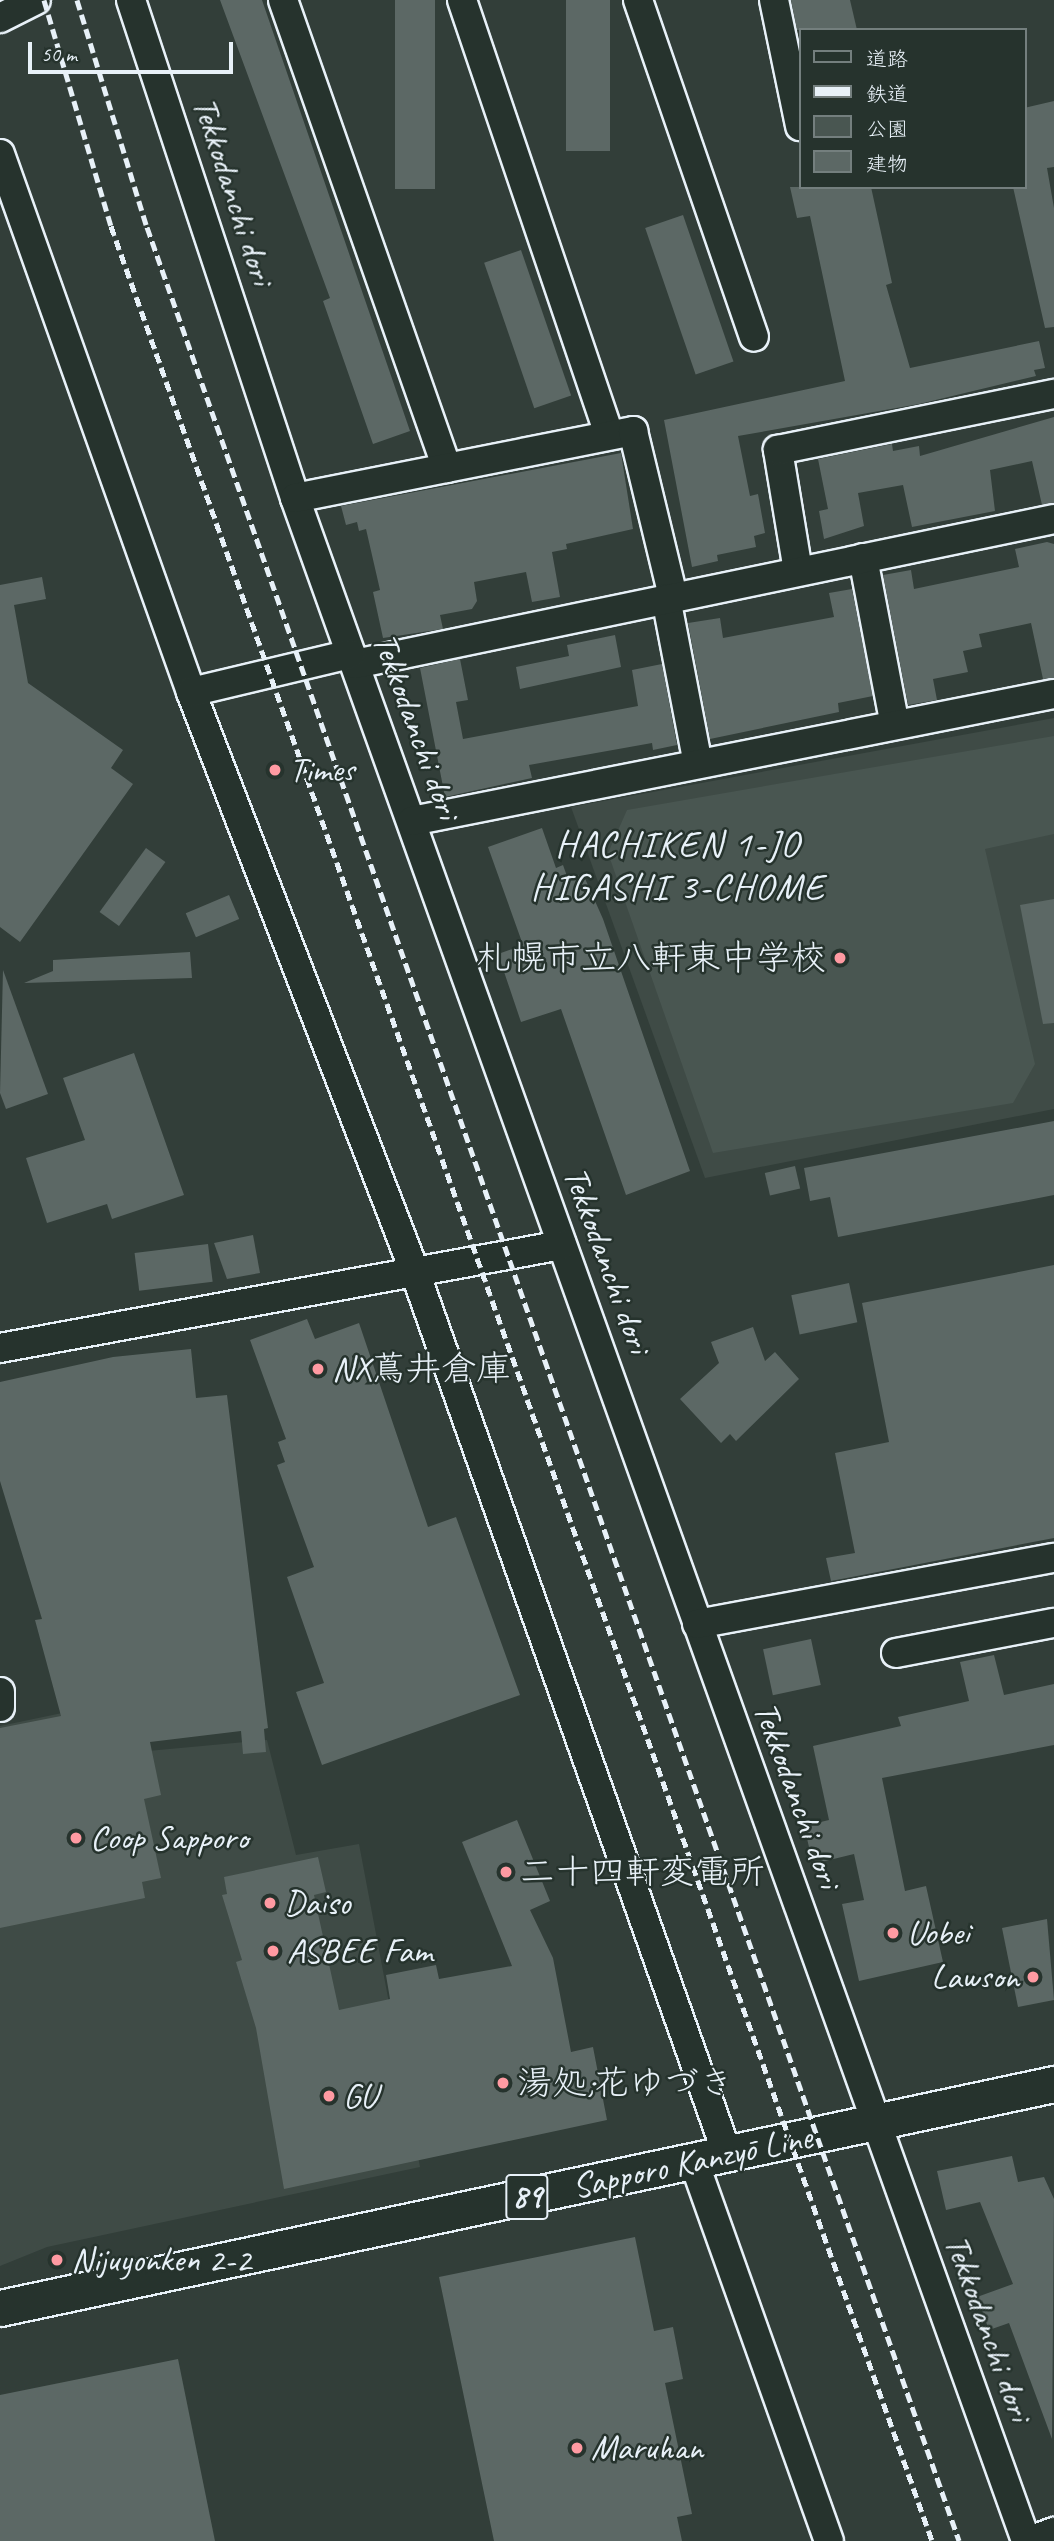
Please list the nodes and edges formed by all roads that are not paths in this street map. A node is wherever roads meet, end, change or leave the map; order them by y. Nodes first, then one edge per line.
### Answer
1 (36, 0) edge
2 (131, 0) edge
3 (283, 0) edge
4 (462, 0) edge
5 (638, 0) edge
6 (774, 0) edge
7 (0, 18) edge
8 (799, 121) edge
9 (0, 154) edge
10 (754, 337) dead end
11 (1054, 394) edge
12 (609, 434) junction
13 (447, 468) junction
14 (295, 498) junction
15 (1054, 519) edge
16 (863, 558) junction
17 (798, 571) junction
18 (670, 597) junction
19 (353, 659) junction
20 (191, 692) junction
21 (1054, 694) edge
22 (895, 725) junction
23 (698, 764) junction
24 (412, 821) junction
25 (562, 1245) junction
26 (416, 1275) junction
27 (0, 1348) edge
28 (1054, 1558) edge
29 (1054, 1623) edge
30 (697, 1624) junction
31 (896, 1653) dead end
32 (0, 1692) edge
33 (0, 1707) edge
34 (1054, 2084) edge
35 (874, 2121) junction
36 (729, 2156) junction
37 (694, 2162) junction
38 (0, 2308) edge
39 (1054, 2532) edge
40 (829, 2541) edge
41 (1028, 2541) edge

1 - 7 street
2 - 14 street, Tekkodanchi dori
3 - 13 street
4 - 12 street
5 - 10 street
6 - 8 street
9 - 20 street
11 - 17 street
12 - 13 street
12 - 18 street
13 - 14 street
14 - 19 street, Tekkodanchi dori
15 - 16 street
16 - 17 street
16 - 22 street
17 - 18 street
18 - 19 street
18 - 23 street
19 - 20 street
19 - 24 street, Tekkodanchi dori
20 - 26 street
21 - 22 street
22 - 23 street
23 - 24 street
24 - 25 street, Tekkodanchi dori
25 - 26 street
25 - 30 street, Tekkodanchi dori
26 - 27 street
26 - 36 street
28 - 30 street
29 - 31 street
30 - 35 street, Tekkodanchi dori
32 - 33 street
34 - 35 main road, Sapporo Kanzyō Line / 89
35 - 36 main road, Sapporo Kanzyō Line / 89
35 - 41 street, Tekkodanchi dori
36 - 37 main road, Sapporo Kanzyō Line / 89
37 - 38 main road, Sapporo Kanzyō Line / 89
37 - 40 street
39 - 41 street

